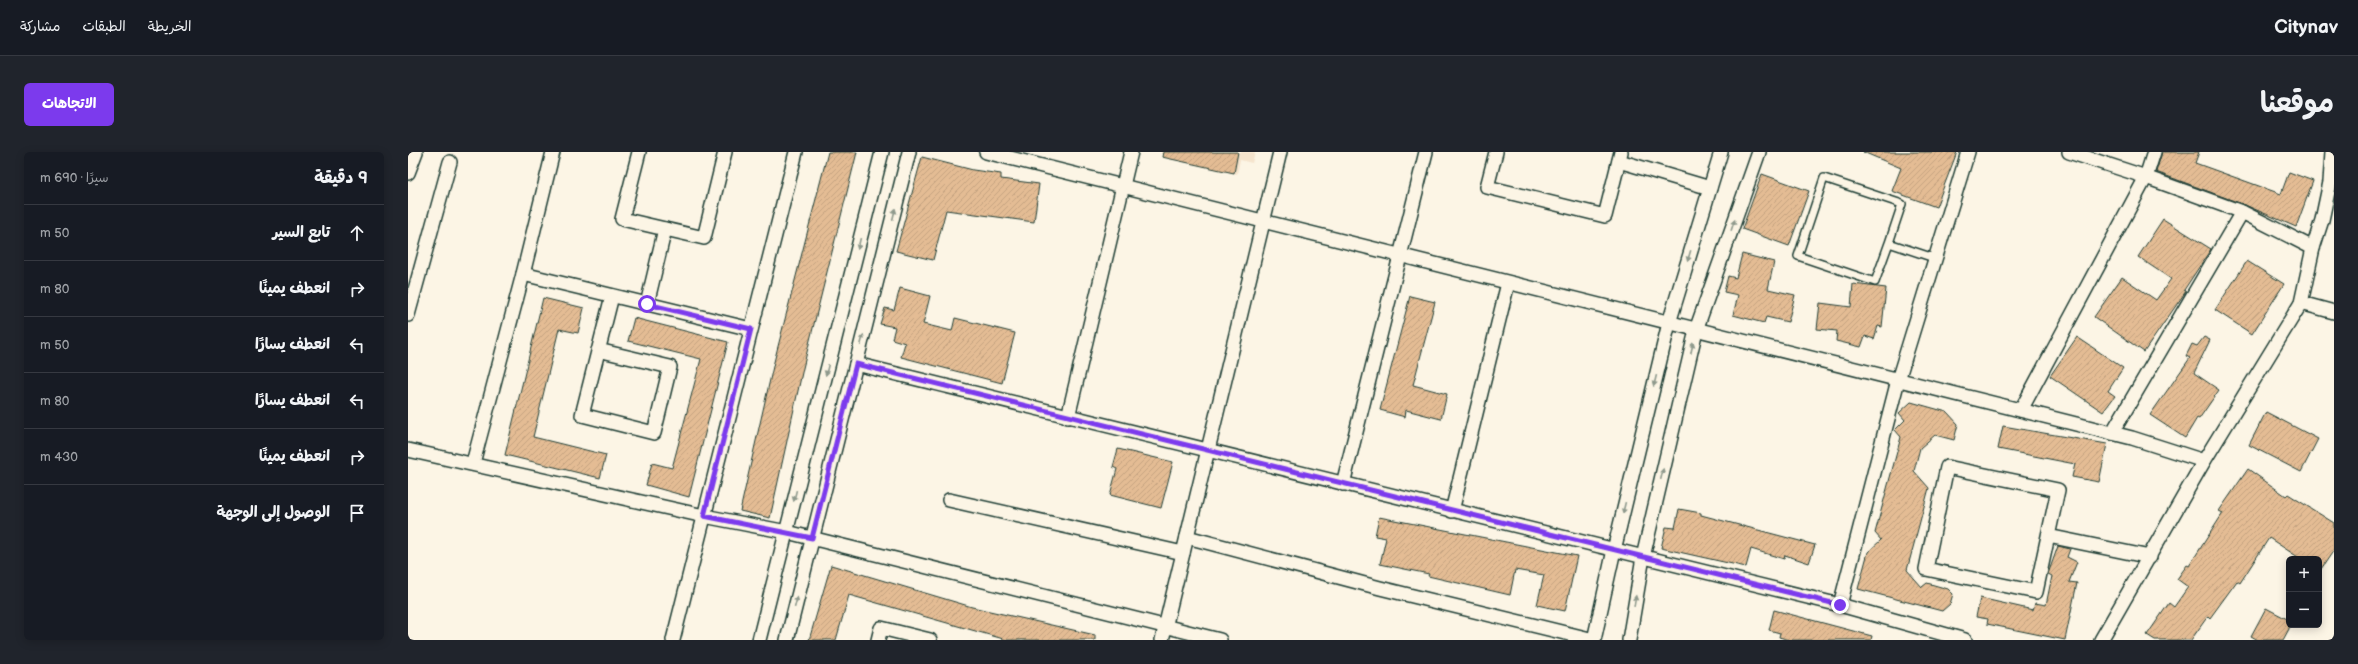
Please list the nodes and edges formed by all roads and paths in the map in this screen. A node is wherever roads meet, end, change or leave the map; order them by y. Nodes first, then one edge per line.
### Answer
1 (416, 152) edge
2 (553, 152) edge
3 (638, 152) edge
4 (725, 152) edge
5 (796, 152) edge
6 (882, 152) edge
7 (909, 152) edge
8 (986, 152) edge
9 (1131, 152) edge
10 (1280, 152) edge
11 (1426, 152) edge
12 (1496, 152) edge
13 (1721, 152) edge
14 (1759, 152) edge
15 (1968, 152) edge
16 (2069, 152) edge
17 (2154, 152) edge
18 (2332, 152) edge
19 (1620, 156) edge
20 (450, 162) dead end
21 (408, 173) edge
22 (2146, 177) junction
23 (1123, 186) junction
24 (1710, 188) junction
25 (2242, 212) junction
26 (1263, 221) junction
27 (665, 229) junction
28 (1889, 243) junction
29 (2313, 248) junction
30 (1401, 257) junction
31 (1934, 258) junction
32 (523, 274) junction
33 (1508, 283) junction
34 (612, 296) junction
35 (2301, 303) junction
36 (647, 304) junction
37 (2334, 312) edge
38 (408, 315) edge
39 (1669, 323) junction
40 (751, 329) junction
41 (1696, 330) junction
42 (598, 350) junction
43 (856, 364) junction
44 (1898, 380) junction
45 (2021, 410) junction
46 (1068, 416) junction
47 (2112, 433) junction
48 (408, 450) edge
49 (1207, 452) junction
50 (2204, 461) junction
51 (473, 463) junction
52 (1343, 484) junction
53 (948, 500) dead end
54 (1452, 511) junction
55 (704, 516) junction
56 (787, 532) junction
57 (2048, 536) junction
58 (1187, 537) junction
59 (812, 538) junction
60 (1614, 550) junction
61 (1183, 553) junction
62 (1643, 557) junction
63 (2150, 557) junction
64 (1840, 605) junction
65 (1165, 627) junction
66 (673, 640) edge
67 (759, 640) edge
68 (787, 640) edge
69 (878, 640) edge
70 (930, 640) edge
71 (1162, 640) edge
72 (1220, 640) edge
73 (1594, 640) edge
74 (1629, 640) edge
75 (1965, 640) edge
76 (2101, 640) edge

1 - 21 street
2 - 32 street
3 - 27 street
4 - 27 street
5 - 40 street
6 -> 56 street
43 -> 7 street
8 - 23 street
9 - 23 street
10 - 26 street
11 - 30 street
12 - 19 street
13 - 24 street
41 -> 14 street
15 - 31 street
16 - 22 street
17 - 22 street
18 - 29 street
19 - 24 street
20 - 38 street
22 - 25 street
22 - 45 street
23 - 26 street
23 - 46 street
24 -> 39 street
25 - 29 street
25 - 47 street
26 - 30 street
26 - 49 street
27 - 36 street
28 - 28 lane
28 - 31 lane
29 - 35 street
30 - 33 street
30 - 52 street
31 - 44 street
32 - 34 street
32 - 51 street
33 - 39 street
33 - 54 street
34 - 36 street
34 - 42 street
35 - 37 street
35 - 50 street
36 - 40 street
39 - 41 street
39 -> 60 street
40 - 55 street
41 - 44 street
62 -> 41 street
42 - 42 street
43 - 46 street
43 - 59 street
44 - 45 street
44 - 64 street
45 - 47 street
46 - 49 street
47 - 50 street
48 - 51 street
49 - 52 street
49 - 58 street
50 - 63 street
51 - 55 street
52 - 54 street
53 - 61 street
54 - 60 street
55 - 56 street
55 - 66 street
56 - 59 street
56 - 67 street
57 - 57 street
57 - 63 street
58 - 61 street
58 - 73 street
59 - 65 street
68 -> 59 street
60 - 62 street
60 - 73 street
61 - 65 street
62 - 64 street
74 -> 62 street
63 - 76 street
64 - 75 street
65 - 71 street
65 - 72 street
69 - 70 street

